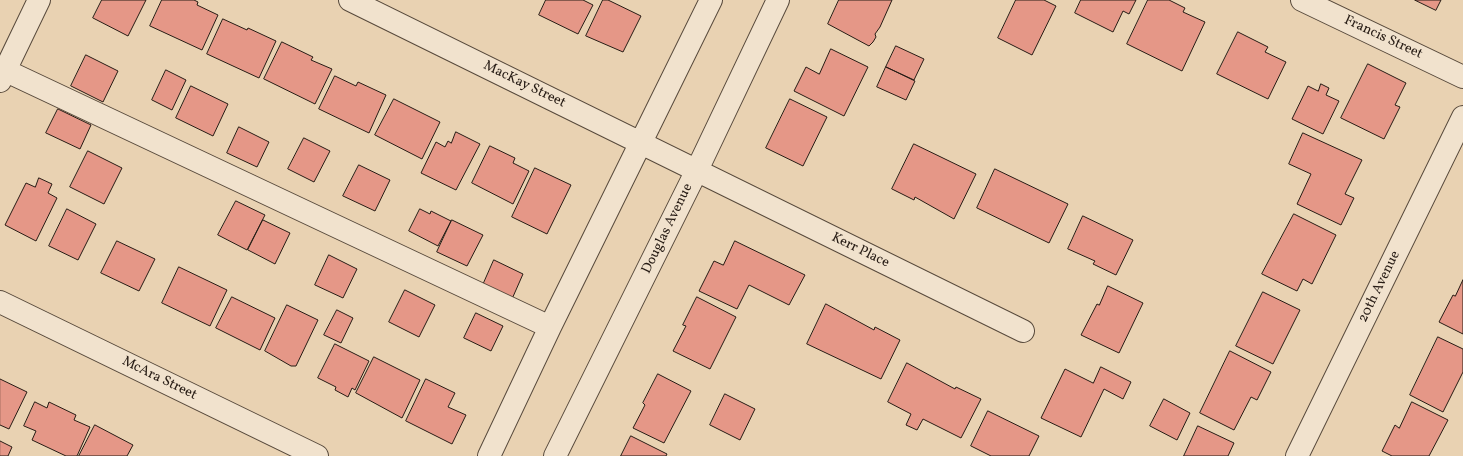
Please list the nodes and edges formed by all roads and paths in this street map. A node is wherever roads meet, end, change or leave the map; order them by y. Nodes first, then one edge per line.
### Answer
1 (39, 0) edge
2 (350, 0) edge
3 (711, 0) edge
4 (778, 0) edge
5 (1302, 0) edge
6 (2, 73) edge
7 (1463, 77) edge
8 (1463, 117) edge
9 (641, 142) junction
10 (697, 170) junction
11 (0, 302) edge
12 (550, 327) junction
13 (1023, 331) dead end
14 (317, 456) edge
15 (489, 456) edge
16 (555, 456) edge
17 (1297, 456) edge

1 - 6 street
2 - 9 street, MacKay Street
3 - 9 street
4 - 10 street, Douglas Avenue
5 - 7 street, Francis Street
6 - 12 street
8 - 17 street, 20th Avenue
9 - 10 street, MacKay Street
9 - 12 street
10 - 13 street, Kerr Place
10 - 16 street, Douglas Avenue
11 - 14 street, McAra Street
12 - 15 street

